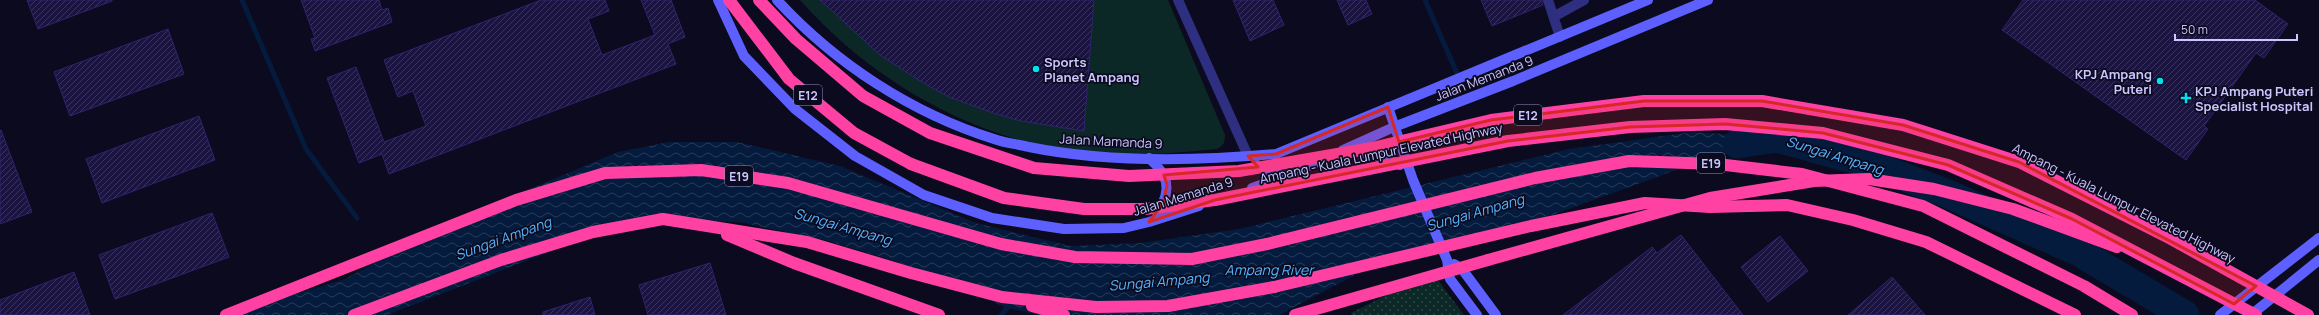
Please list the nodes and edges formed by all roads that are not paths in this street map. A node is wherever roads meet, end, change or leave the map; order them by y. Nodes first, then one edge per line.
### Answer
1 (718, 0) edge
2 (729, 0) edge
3 (759, 0) edge
4 (777, 0) edge
5 (1178, 0) edge
6 (1548, 0) edge
7 (1584, 0) edge
8 (1648, 0) edge
9 (1708, 0) edge
10 (1555, 16) junction
11 (1560, 37) junction
12 (1388, 107) junction
13 (1394, 126) junction
14 (1342, 151) junction
15 (1248, 156) junction
16 (1149, 158) junction
17 (1411, 175) junction
18 (1287, 176) junction
19 (1149, 222) junction
20 (713, 228) junction
21 (2319, 238) edge
22 (2141, 255) junction
23 (1448, 260) junction
24 (2319, 260) edge
25 (1002, 297) junction
26 (226, 315) edge
27 (354, 315) edge
28 (939, 315) edge
29 (1064, 315) edge
30 (1295, 315) edge
31 (1477, 315) edge
32 (1496, 315) edge
33 (2076, 315) edge
34 (2132, 315) edge
35 (2220, 315) edge
36 (2251, 315) edge
37 (2256, 315) edge
38 (2308, 315) edge

1 - 19 street, Jalan Memanda 9
2 - 22 highway, Ampang - Kuala Lumpur Elevated Highway / E12, bridge
3 - 38 highway, Ampang - Kuala Lumpur Elevated Highway / E12, bridge
4 - 16 street, Jalan Mamanda 9
5 - 15 street
6 - 10 street
7 - 10 street
8 - 11 street, Jalan Memanda 9
9 - 13 street, Jalan Memanda 9
10 - 11 street
11 - 12 street, Jalan Memanda 9
12 - 13 street
12 - 15 street, Jalan Memanda 9
13 - 14 street, Jalan Memanda 9
13 - 17 street
14 - 17 street
14 - 18 street, Jalan Memanda 9
15 - 16 street, Jalan Mamanda 9
15 - 18 street
16 - 19 street
17 - 23 street, bridge
18 - 19 street, Jalan Memanda 9
20 - 25 highway
20 - 27 highway
20 - 28 highway
21 - 35 street
22 - 30 highway, bridge
22 - 37 highway, Ampang - Kuala Lumpur Elevated Highway / E12, bridge
23 - 31 street
23 - 32 street
24 - 36 street
25 - 29 highway
25 - 33 highway, bridge
26 - 34 highway, E19, bridge

